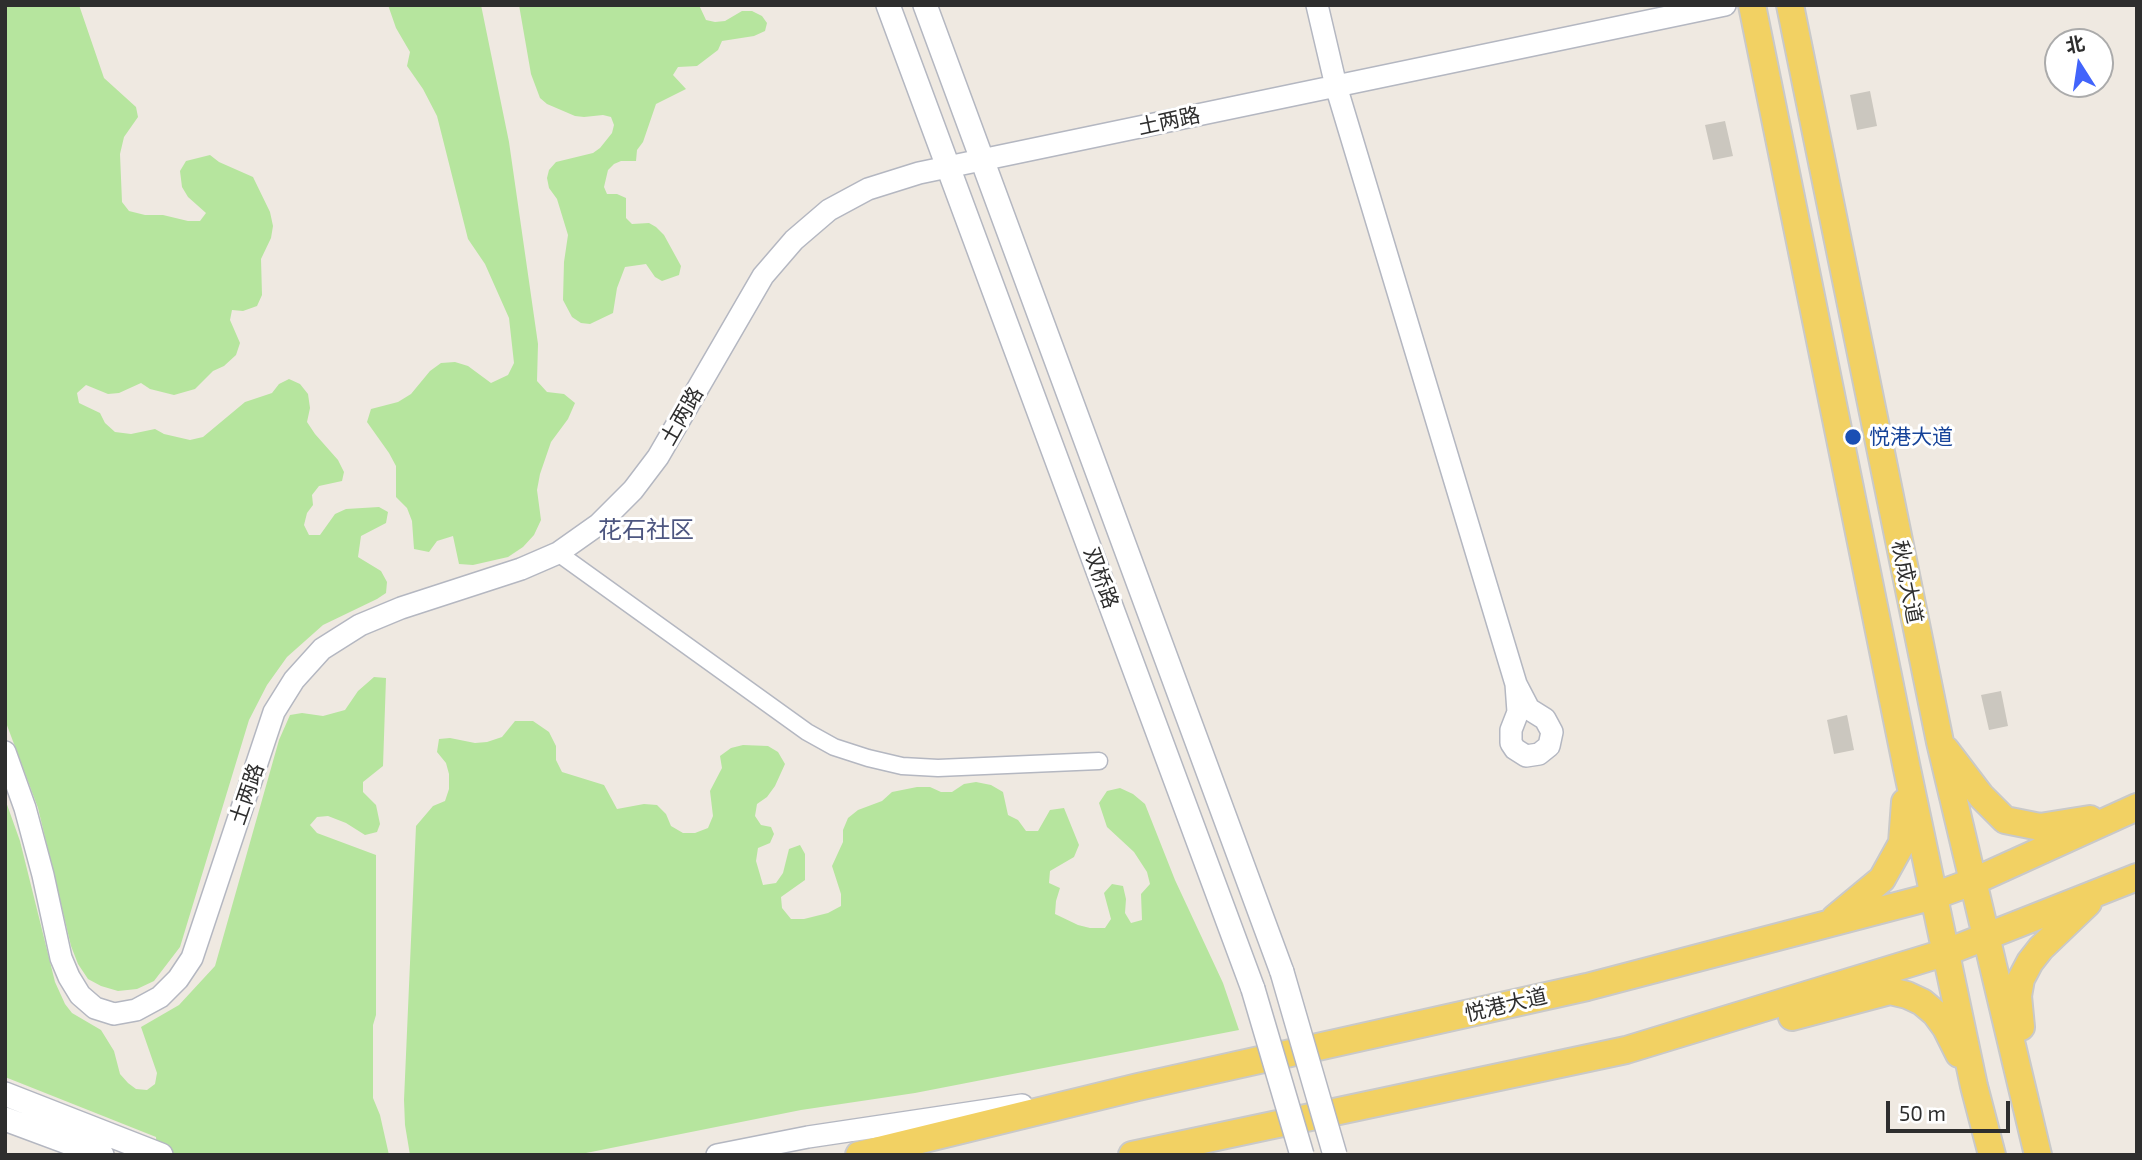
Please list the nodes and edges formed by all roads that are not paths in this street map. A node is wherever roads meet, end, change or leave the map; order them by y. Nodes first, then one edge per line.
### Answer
1 (888, 5) edge
2 (925, 5) edge
3 (1317, 5) edge
4 (1725, 5) edge
5 (1752, 5) edge
6 (1790, 5) edge
7 (1336, 86) junction
8 (983, 160) junction
9 (950, 167) junction
10 (558, 553) junction
11 (1516, 684) dead end
12 (1940, 742) junction
13 (5, 752) edge
14 (1099, 761) dead end
15 (1907, 769) junction
16 (2132, 810) edge
17 (2137, 877) edge
18 (1972, 882) junction
19 (2098, 894) junction
20 (1934, 896) junction
21 (1829, 923) junction
22 (1987, 937) junction
23 (1947, 953) junction
24 (1626, 1050) junction
25 (1975, 1086) junction
26 (1138, 1087) junction
27 (5, 1094) edge
28 (2028, 1115) junction
29 (5, 1119) edge
30 (157, 1153) edge
31 (1138, 1154) edge
32 (102, 1155) edge
33 (717, 1155) edge
34 (859, 1155) edge
35 (1302, 1155) edge
36 (1335, 1155) edge
37 (1992, 1155) edge
38 (2038, 1155) edge

1 - 9 main road, 双桥路
2 - 8 main road, 双桥路
3 - 7 street
4 - 7 street, 土两路
5 - 15 main road, 秋成大道
6 - 12 main road, 秋成大道
7 - 8 street, 土两路
7 - 11 street
8 - 9 street, 土两路
8 - 36 main road, 双桥路, bridge
9 - 10 street, 土两路
9 - 35 main road, 双桥路, bridge
10 - 13 street, 土两路
10 - 14 street
12 - 16 main road
12 - 18 main road, 秋成大道
15 - 20 main road, 秋成大道
15 - 21 main road
16 - 18 main road, 悦港大道
17 - 19 main road
18 - 20 main road, 悦港大道
18 - 22 main road, 秋成大道
19 - 22 main road
19 - 28 main road
20 - 21 main road, 悦港大道
20 - 23 main road, 秋成大道
21 - 26 main road, 悦港大道
22 - 23 main road
22 - 28 main road, 秋成大道
23 - 24 main road
23 - 25 main road, 秋成大道
24 - 25 main road
24 - 31 main road
25 - 37 main road, 秋成大道
26 - 33 street
26 - 34 main road, 悦港大道
27 - 30 main road
28 - 38 main road, 秋成大道
29 - 32 main road

